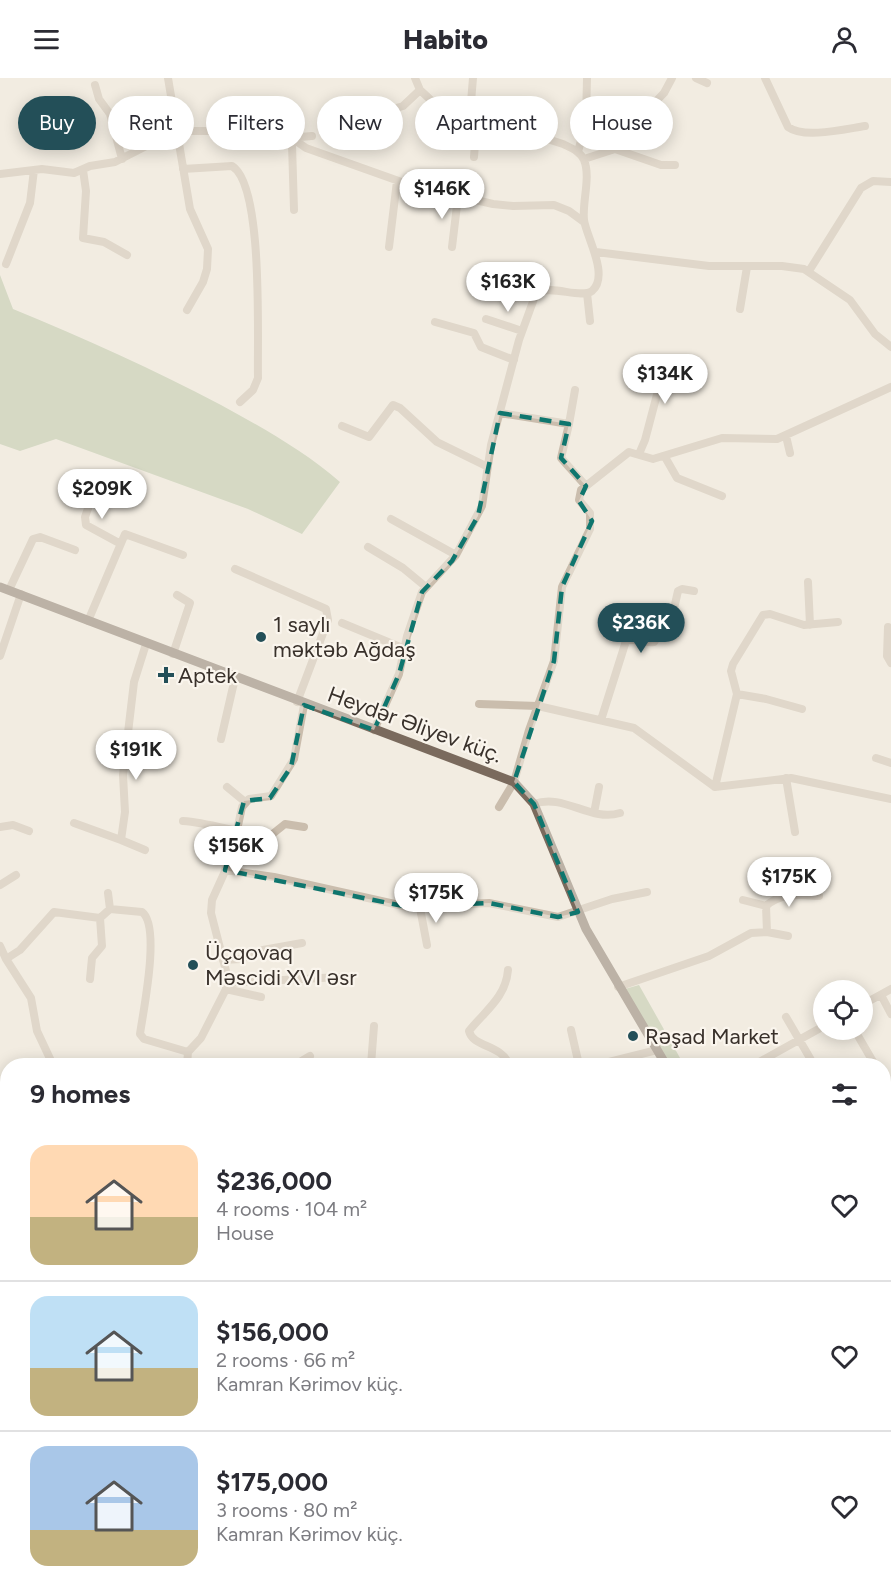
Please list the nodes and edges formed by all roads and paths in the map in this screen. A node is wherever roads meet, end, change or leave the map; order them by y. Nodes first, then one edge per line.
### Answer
1 (168, 78) edge
2 (415, 78) edge
3 (473, 78) edge
4 (588, 78) edge
5 (672, 78) edge
6 (696, 78) edge
7 (765, 78) edge
8 (707, 83) dead end
9 (95, 85) dead end
10 (420, 90) junction
11 (171, 96) edge
12 (426, 96) edge
13 (473, 96) edge
14 (660, 96) edge
15 (403, 106) edge
16 (865, 126) dead end
17 (312, 136) dead end
18 (305, 137) edge
19 (558, 143) edge
20 (305, 147) edge
21 (137, 150) edge
22 (180, 150) edge
23 (292, 150) edge
24 (474, 150) edge
25 (609, 150) edge
26 (618, 150) edge
27 (581, 155) junction
28 (474, 157) dead end
29 (122, 159) junction
30 (675, 165) dead end
31 (183, 169) junction
32 (34, 170) junction
33 (83, 170) junction
34 (0, 174) edge
35 (397, 181) junction
36 (891, 182) edge
37 (458, 197) junction
38 (294, 210) dead end
39 (584, 222) junction
40 (389, 247) dead end
41 (452, 247) dead end
42 (596, 252) junction
43 (127, 255) dead end
44 (6, 264) dead end
45 (747, 267) junction
46 (809, 271) junction
47 (587, 293) junction
48 (740, 309) dead end
49 (187, 310) dead end
50 (486, 319) dead end
51 (590, 321) dead end
52 (435, 322) dead end
53 (522, 331) junction
54 (891, 346) edge
55 (514, 360) junction
56 (685, 360) dead end
57 (891, 387) edge
58 (575, 390) dead end
59 (240, 402) dead end
60 (500, 413) junction
61 (569, 424) junction
62 (342, 426) dead end
63 (786, 436) junction
64 (790, 453) dead end
65 (639, 454) junction
66 (665, 457) junction
67 (486, 466) junction
68 (586, 486) junction
69 (93, 494) dead end
70 (722, 496) dead end
71 (392, 519) dead end
72 (119, 543) junction
73 (368, 547) dead end
74 (75, 550) dead end
75 (183, 555) dead end
76 (456, 555) junction
77 (235, 569) dead end
78 (808, 582) dead end
79 (426, 587) junction
80 (4, 589) edge
81 (694, 591) dead end
82 (21, 594) junction
83 (177, 595) dead end
84 (88, 621) junction
85 (342, 622) dead end
86 (838, 622) dead end
87 (810, 625) junction
88 (888, 627) dead end
89 (146, 644) junction
90 (405, 649) junction
91 (173, 654) junction
92 (0, 656) edge
93 (891, 663) edge
94 (235, 678) junction
95 (737, 694) junction
96 (301, 703) junction
97 (479, 704) dead end
98 (538, 706) junction
99 (802, 709) dead end
100 (601, 720) junction
101 (374, 730) junction
102 (128, 734) junction
103 (221, 739) dead end
104 (163, 742) dead end
105 (876, 758) dead end
106 (891, 763) edge
107 (786, 778) junction
108 (514, 782) junction
109 (227, 787) dead end
110 (599, 787) dead end
111 (715, 787) junction
112 (891, 799) edge
113 (244, 801) junction
114 (534, 804) junction
115 (499, 807) dead end
116 (594, 813) junction
117 (620, 813) dead end
118 (183, 821) dead end
119 (74, 823) dead end
120 (0, 827) edge
121 (304, 827) dead end
122 (29, 831) dead end
123 (237, 832) junction
124 (795, 832) dead end
125 (121, 840) junction
126 (145, 850) dead end
127 (225, 870) junction
128 (16, 875) dead end
129 (0, 885) edge
130 (647, 892) dead end
131 (108, 893) dead end
132 (819, 896) dead end
133 (743, 900) dead end
134 (766, 906) junction
135 (420, 908) junction
136 (110, 909) junction
137 (578, 912) junction
138 (100, 918) junction
139 (767, 932) junction
140 (788, 936) dead end
141 (302, 943) dead end
142 (427, 945) dead end
143 (0, 946) edge
144 (6, 959) junction
145 (223, 960) junction
146 (508, 970) dead end
147 (340, 977) dead end
148 (90, 979) dead end
149 (226, 986) junction
150 (618, 987) junction
151 (891, 989) edge
152 (881, 995) junction
153 (261, 997) dead end
154 (873, 999) edge
155 (891, 1014) edge
156 (786, 1017) dead end
157 (374, 1026) dead end
158 (571, 1030) dead end
159 (813, 1032) edge
160 (799, 1040) junction
161 (860, 1040) edge
162 (657, 1050) junction
163 (188, 1052) junction
164 (309, 1056) dead end
165 (50, 1058) edge
166 (188, 1058) edge
167 (306, 1058) edge
168 (372, 1058) edge
169 (505, 1058) edge
170 (577, 1058) edge
171 (625, 1058) edge
172 (662, 1058) edge
173 (767, 1058) edge
174 (810, 1058) edge
175 (871, 1058) edge

1 - 11 street
2 - 10 street
3 - 13 street
4 - 27 street
5 - 14 street
6 - 8 street
7 - 16 street
9 - 29 street
10 - 12 street
10 - 15 street
17 - 18 street
19 - 27 street
20 - 35 street
21 - 29 street
22 - 31 street
23 - 38 street
24 - 28 street
25 - 27 street
26 - 30 street
27 - 39 street
29 - 33 street
31 - 49 street
31 - 59 street
32 - 33 street
32 - 34 street
32 - 44 street
33 - 43 street
35 - 37 street
35 - 40 street
36 - 46 street
37 - 39 street
37 - 41 street
39 - 42 street
42 - 45 street
42 - 47 street
45 - 46 street
45 - 48 street
46 - 54 street
47 - 51 street
47 - 53 street
50 - 53 street
52 - 55 street
53 - 55 street
55 - 60 street
56 - 65 street
57 - 63 street
58 - 61 street
60 - 61 street
60 - 67 street
61 - 68 street
62 - 67 street
63 - 64 street
63 - 66 street
65 - 66 street
65 - 68 street
66 - 70 street
67 - 76 street
68 - 98 street
69 - 72 street
71 - 76 street
72 - 75 street
72 - 84 street
73 - 79 street
74 - 80 street
76 - 79 street
77 - 96 street
78 - 87 street
79 - 90 street
80 - 82 main road, Heydər Əliyev küç.
81 - 100 street
82 - 84 main road, Heydər Əliyev küç.
82 - 92 street
83 - 91 street
84 - 89 main road, Heydər Əliyev küç.
85 - 90 street
86 - 87 street
87 - 95 street
88 - 93 street
89 - 91 main road, Heydər Əliyev küç.
89 - 102 street
90 - 101 street
91 - 94 main road, Heydər Əliyev küç.
94 - 96 main road, Heydər Əliyev küç.
94 - 103 street
95 - 99 street
95 - 111 street
96 - 101 main road, Heydər Əliyev küç.
96 - 113 street
97 - 98 street
98 - 100 street
98 - 108 street
100 - 111 street
101 - 108 main road, Heydər Əliyev küç.
102 - 104 street
102 - 125 street
105 - 106 street
107 - 111 street
107 - 112 street
107 - 124 street
108 - 114 main road, Heydər Əliyev küç.
108 - 115 street
109 - 113 street
110 - 116 street
113 - 123 street
114 - 116 street
114 - 137 main road, Heydər Əliyev küç.
116 - 117 street
118 - 123 street
119 - 125 street
120 - 122 street
121 - 123 street
123 - 127 street
125 - 126 street
127 - 135 street
127 - 145 street
128 - 129 street
130 - 137 street
131 - 136 street
132 - 134 street
133 - 134 street
134 - 139 street
135 - 137 street
135 - 142 street
136 - 138 street
136 - 163 street
137 - 150 main road, Heydər Əliyev küç.
138 - 144 street
138 - 148 street
139 - 140 street
139 - 150 street
141 - 145 street
143 - 144 street
144 - 165 street
145 - 149 street
146 - 169 street
147 - 149 street
149 - 153 street
149 - 163 street
150 - 162 main road, Heydər Əliyev küç.
151 - 152 street
152 - 154 street
152 - 155 street
156 - 160 street
157 - 168 street
158 - 170 street
159 - 160 street
160 - 173 street
160 - 174 street
161 - 175 street
162 - 171 street
162 - 172 main road, Heydər Əliyev küç.
163 - 166 street
164 - 167 street

